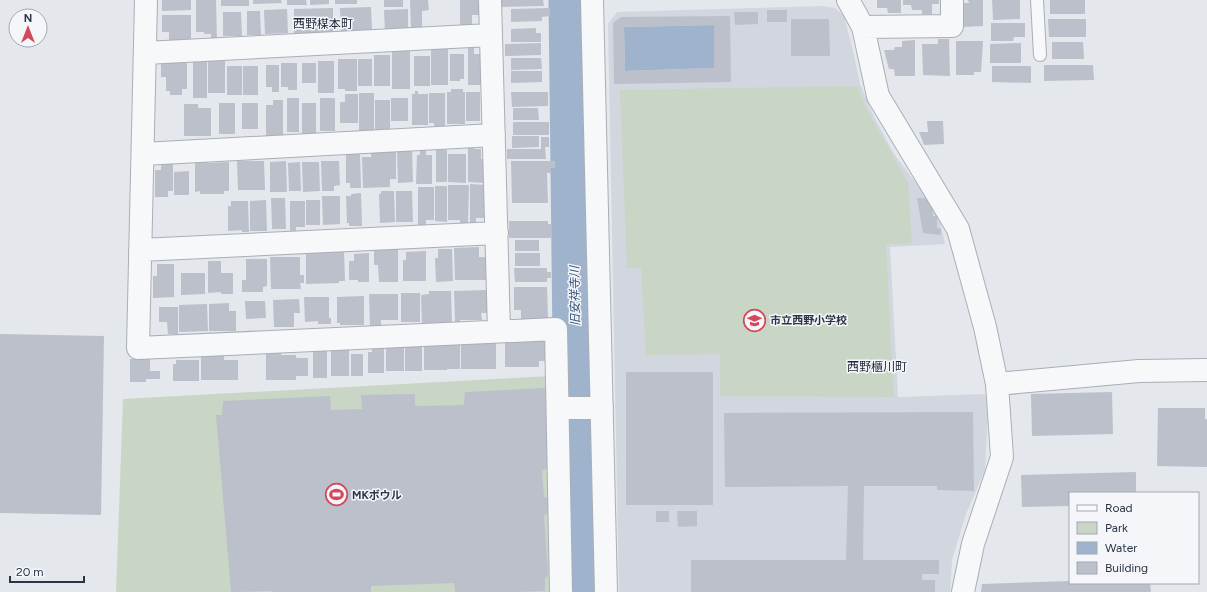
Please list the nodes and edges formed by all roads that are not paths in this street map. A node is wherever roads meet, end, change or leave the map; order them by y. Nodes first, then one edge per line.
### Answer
1 (146, 0) edge
2 (490, 0) edge
3 (592, 0) edge
4 (848, 0) edge
5 (952, 0) edge
6 (1037, 0) edge
7 (863, 27) junction
8 (490, 35) junction
9 (145, 53) junction
10 (1040, 55) dead end
11 (494, 136) junction
12 (143, 154) junction
13 (497, 234) junction
14 (140, 250) junction
15 (499, 331) junction
16 (1207, 370) edge
17 (997, 384) junction
18 (558, 408) junction
19 (602, 408) junction
20 (561, 592) edge
21 (606, 592) edge
22 (963, 592) edge

1 - 9 street
2 - 8 street
3 - 19 street
4 - 7 street
5 - 7 street
6 - 10 lane
7 - 17 street
8 - 9 street
8 - 11 street
9 - 12 street
11 - 12 street
11 - 13 street
12 - 14 street
13 - 14 street
13 - 15 street
14 - 15 street
15 - 18 street
16 - 17 street
17 - 22 street
18 - 19 street
18 - 20 street
19 - 21 street

